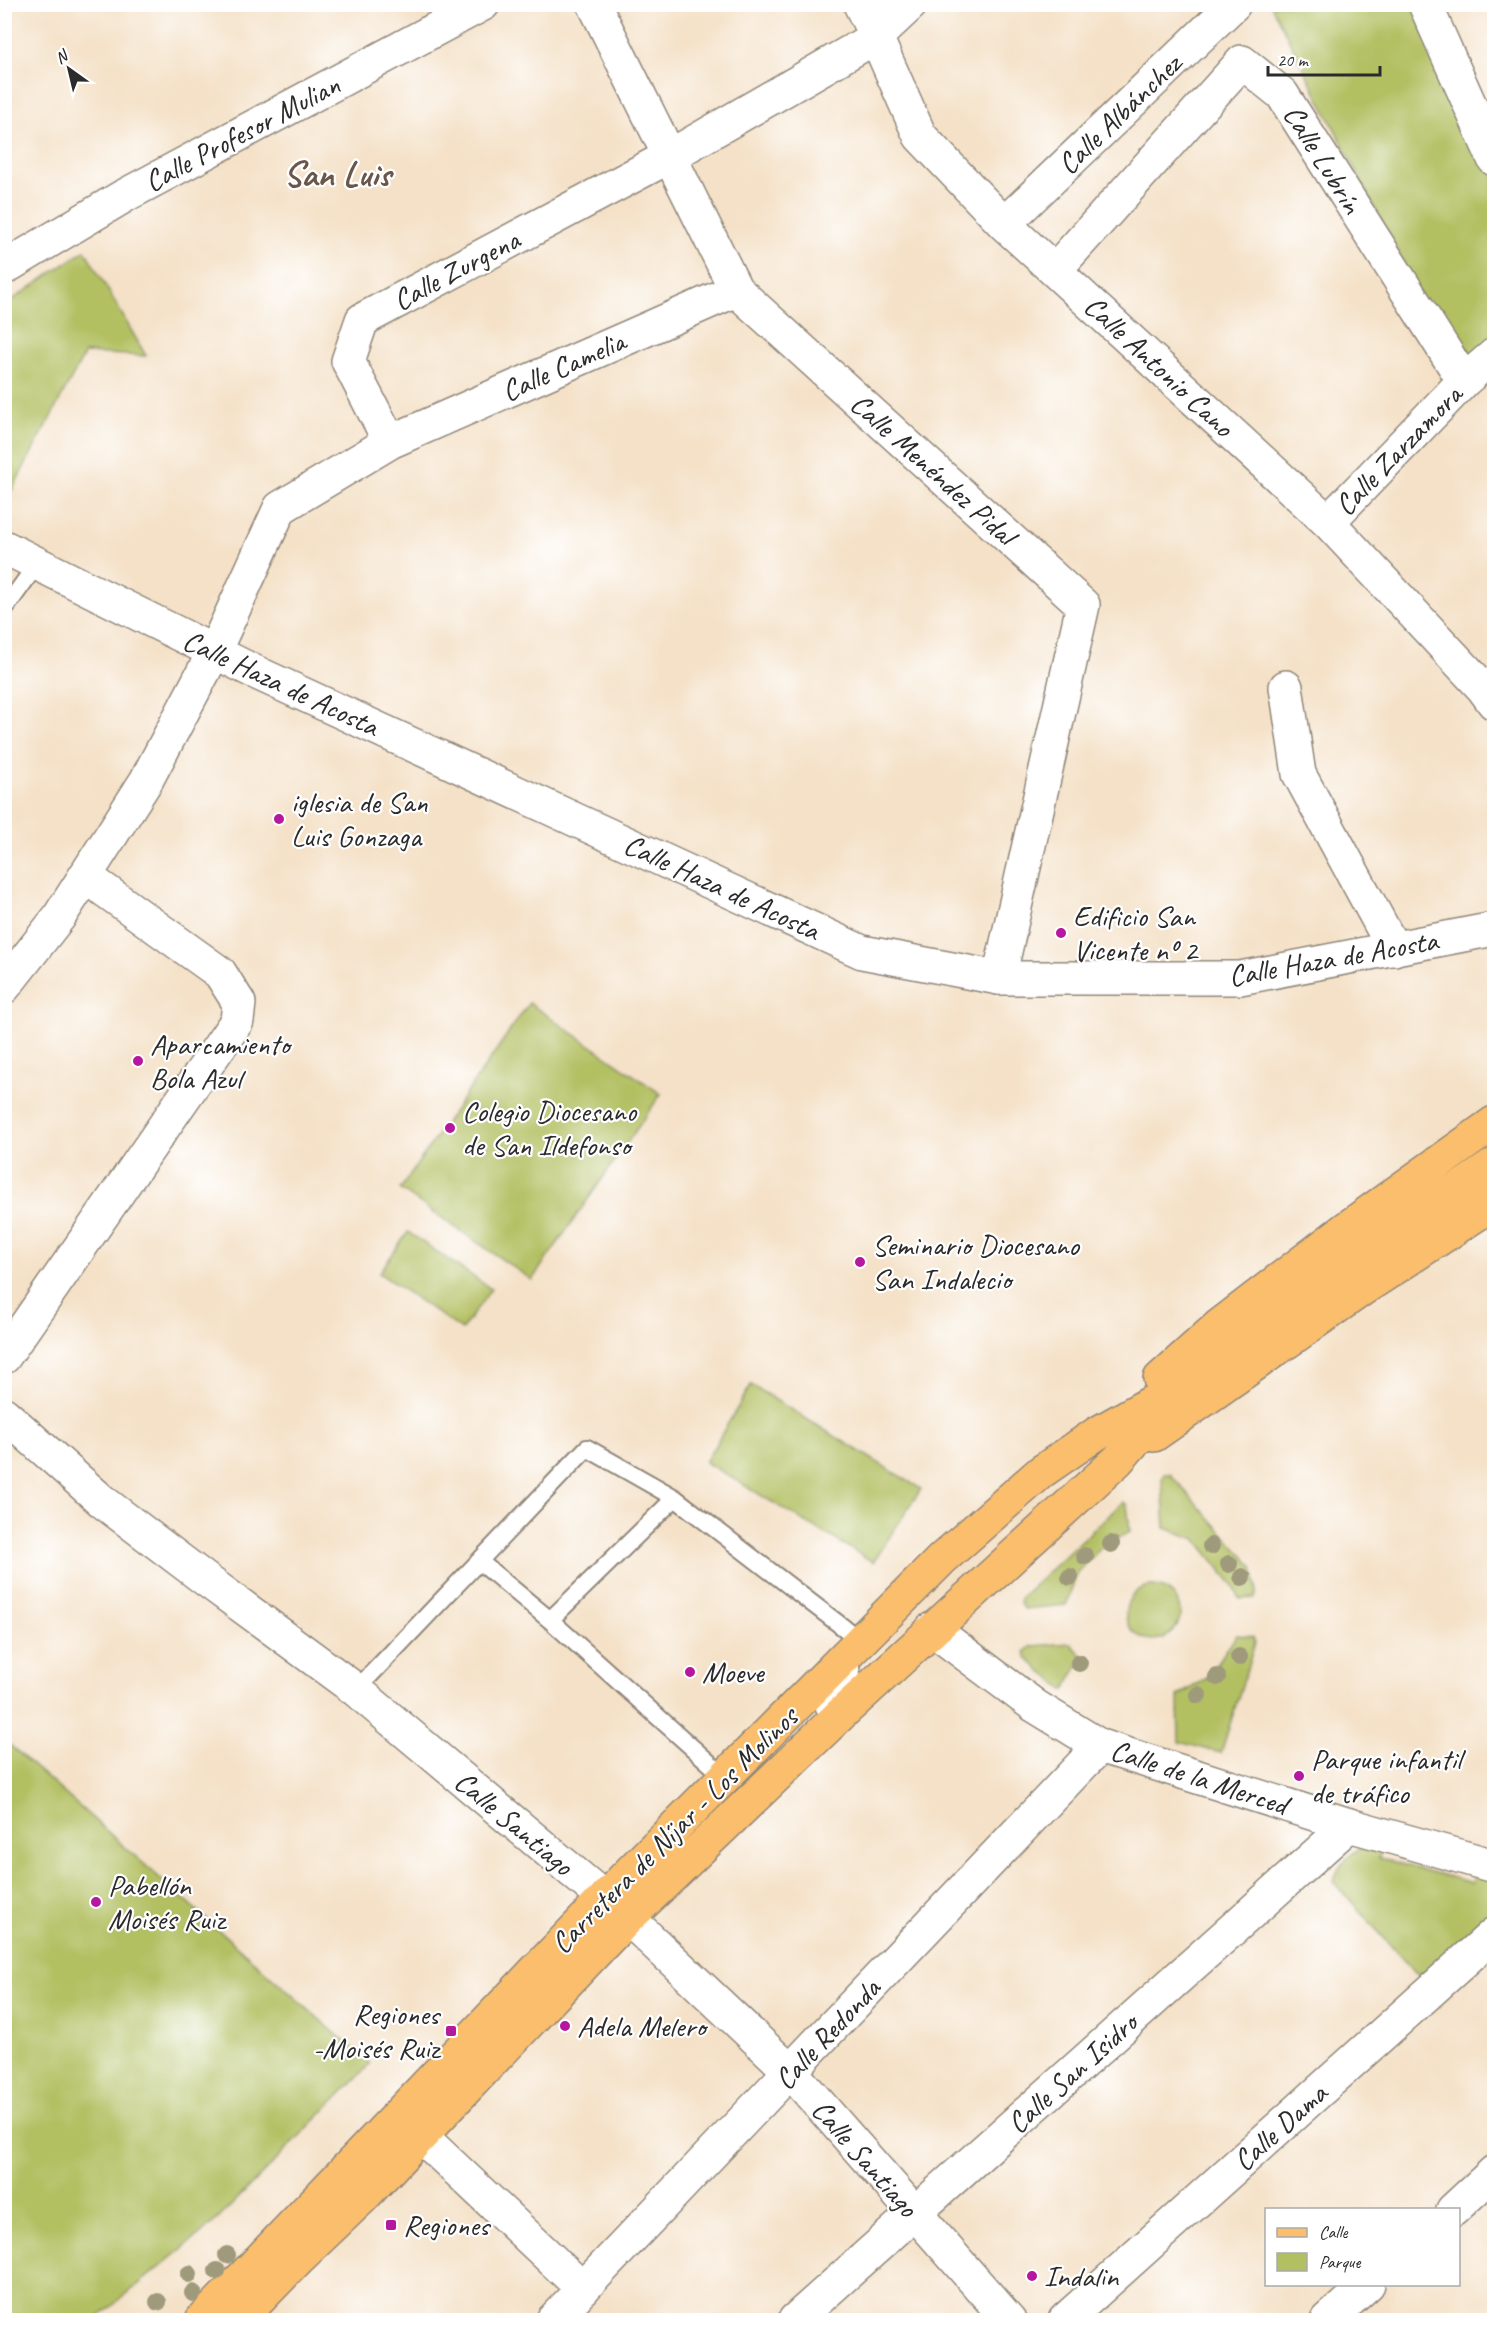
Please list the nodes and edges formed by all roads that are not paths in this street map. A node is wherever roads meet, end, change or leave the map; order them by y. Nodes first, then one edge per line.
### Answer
1 (483, 4) edge
2 (594, 4) edge
3 (860, 4) edge
4 (911, 4) edge
5 (1234, 4) edge
6 (1425, 4) edge
7 (876, 37) junction
8 (670, 156) junction
9 (1494, 159) edge
10 (1004, 224) junction
11 (4, 268) edge
12 (1055, 270) junction
13 (736, 290) junction
14 (1494, 355) edge
15 (1464, 381) junction
16 (390, 442) junction
17 (1328, 522) junction
18 (4, 547) edge
19 (38, 564) junction
20 (4, 610) edge
21 (214, 652) junction
22 (1286, 687) dead end
23 (1494, 704) edge
24 (85, 876) junction
25 (1494, 929) edge
26 (1394, 949) junction
27 (999, 978) junction
28 (4, 987) edge
29 (1494, 1123) edge
30 (1494, 1165) edge
31 (1494, 1203) edge
32 (4, 1357) edge
33 (1184, 1384) junction
34 (4, 1414) edge
35 (1096, 1434) junction
36 (1118, 1460) junction
37 (675, 1498) junction
38 (479, 1561) junction
39 (550, 1620) junction
40 (932, 1629) junction
41 (854, 1647) junction
42 (356, 1690) junction
43 (1100, 1746) junction
44 (725, 1777) junction
45 (1349, 1825) junction
46 (684, 1865) junction
47 (1494, 1866) edge
48 (616, 1908) junction
49 (1494, 1934) edge
50 (791, 2072) junction
51 (420, 2136) junction
52 (1494, 2172) edge
53 (1455, 2208) edge
54 (914, 2213) junction
55 (299, 2258) junction
56 (1366, 2286) edge
57 (583, 2289) junction
58 (202, 2320) edge
59 (239, 2320) edge
60 (262, 2320) edge
61 (553, 2320) edge
62 (795, 2320) edge
63 (1009, 2320) edge
64 (1065, 2320) edge
65 (1328, 2320) edge

1 - 11 street, Calle Profesor Mulian
2 - 8 street, Calle Menéndez Pidal
3 - 7 street, Calle Antonio Cano
4 - 7 street, Calle Zurgena
5 - 10 street, Calle Albánchez
6 - 9 street
7 - 8 street, Calle Zurgena
7 - 10 street, Calle Antonio Cano
8 - 13 street, Calle Menéndez Pidal
8 - 16 street, Calle Zurgena
10 - 12 street, Calle Antonio Cano
12 - 15 street, Calle Lubrín
12 - 17 street, Calle Antonio Cano
13 - 16 street, Calle Camelia
13 - 27 street, Calle Menéndez Pidal
14 - 15 street, Calle Zarzamora
15 - 17 street, Calle Zarzamora
16 - 21 street
17 - 23 street, Calle Antonio Cano
18 - 19 street, Calle Haza de Acosta
19 - 20 lane
19 - 21 street, Calle Haza de Acosta
21 - 24 street
21 - 27 street, Calle Haza de Acosta
22 - 26 street
24 - 28 street
24 - 32 street
25 - 26 street, Calle Haza de Acosta
26 - 27 street, Calle Haza de Acosta
29 - 35 main road
30 - 33 main road, Carretera de Níjar - Los Molinos
31 - 36 main road
33 - 35 main road, Carretera de Níjar - Los Molinos
33 - 36 main road, Carretera de Níjar - Los Molinos
34 - 42 street, Calle Santiago
35 - 41 main road, Carretera de Níjar - Los Molinos
36 - 40 main road, Carretera de Níjar - Los Molinos
37 - 38 lane
37 - 39 lane
37 - 41 lane
38 - 39 lane
38 - 42 lane
39 - 44 lane
40 - 43 street, Calle de la Merced
40 - 46 main road, Carretera de Níjar - Los Molinos
41 - 44 main road, Carretera de Níjar - Los Molinos
41 - 46 lane
42 - 48 street, Calle Santiago
43 - 45 street, Calle de la Merced
43 - 50 street, Calle Redonda
44 - 48 main road, Carretera de Níjar - Los Molinos
45 - 47 street, Calle de la Merced
45 - 54 street, Calle San Isidro
46 - 48 main road, Carretera de Níjar - Los Molinos
48 - 50 street, Calle Santiago
48 - 51 main road, Carretera de Níjar - Los Molinos
48 - 58 main road, Carretera de Níjar - Los Molinos
49 - 64 street, Calle Dama
50 - 54 street, Calle Santiago
50 - 57 street, Calle Redonda
51 - 55 main road, Carretera de Níjar - Los Molinos
51 - 57 street
52 - 53 street
54 - 62 street, Calle San Isidro
54 - 63 street, Calle Santiago
55 - 59 main road
55 - 60 main road
56 - 65 street
57 - 61 street, Calle Redonda

